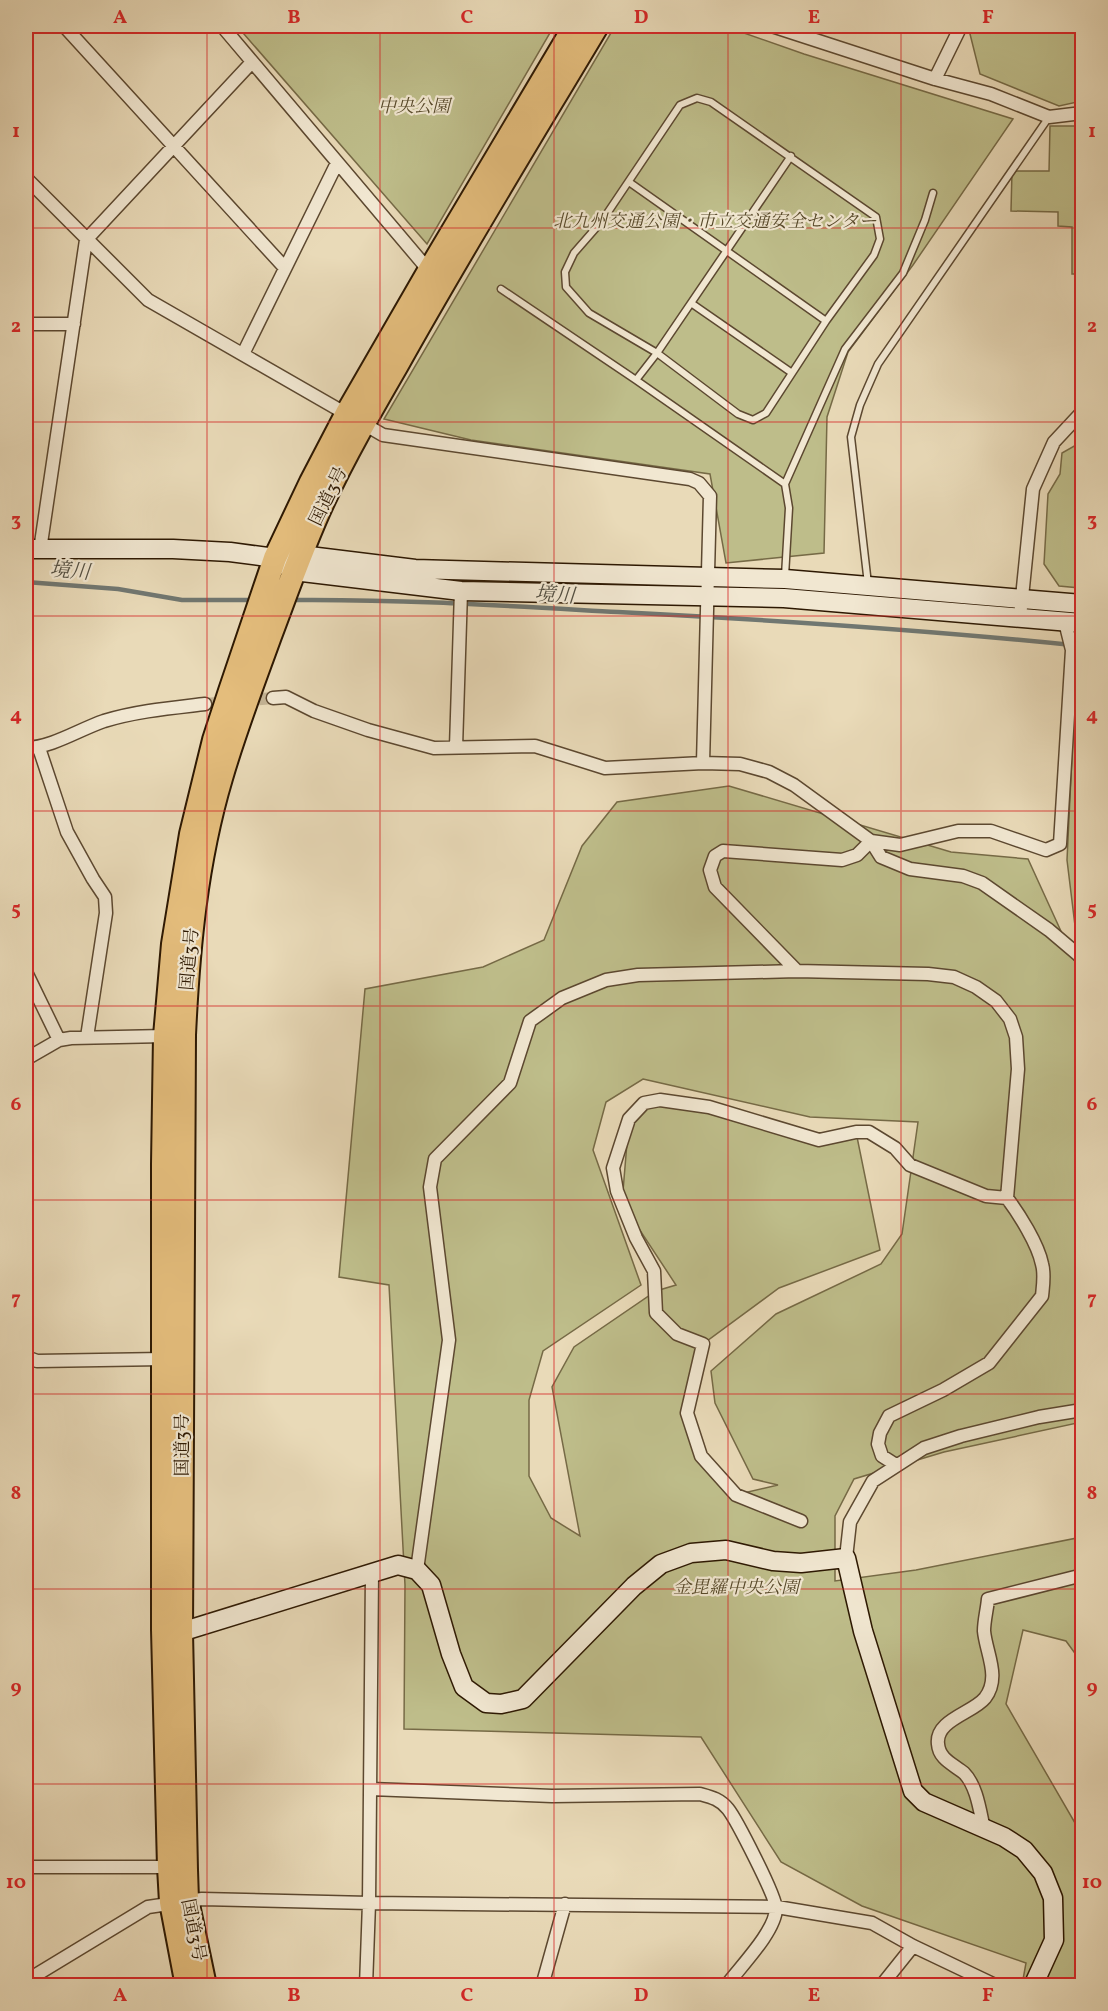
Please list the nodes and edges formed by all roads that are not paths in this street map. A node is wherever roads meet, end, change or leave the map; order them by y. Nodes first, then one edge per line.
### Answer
1 (29, 26) edge
2 (64, 26) edge
3 (222, 26) edge
4 (575, 26) edge
5 (597, 26) edge
6 (772, 26) edge
7 (961, 26) edge
8 (26, 29) edge
9 (794, 29) edge
10 (252, 62) junction
11 (935, 79) junction
12 (1083, 113) edge
13 (1049, 117) junction
14 (174, 147) junction
15 (791, 156) junction
16 (337, 163) junction
17 (26, 178) edge
18 (629, 182) junction
19 (933, 193) dead end
20 (86, 240) junction
21 (726, 250) junction
22 (285, 268) junction
23 (435, 278) junction
24 (501, 289) dead end
25 (691, 303) junction
26 (826, 321) junction
27 (26, 324) edge
28 (74, 324) junction
29 (657, 353) junction
30 (243, 354) junction
31 (792, 373) junction
32 (636, 380) junction
33 (1083, 412) edge
34 (356, 418) junction
35 (786, 484) junction
36 (33, 550) edge
37 (275, 558) junction
38 (297, 563) junction
39 (709, 577) junction
40 (785, 579) junction
41 (868, 585) junction
42 (461, 591) junction
43 (709, 596) junction
44 (784, 598) junction
45 (1022, 599) junction
46 (1083, 604) edge
47 (870, 605) junction
48 (1020, 617) junction
49 (1074, 622) edge
50 (273, 698) tunnel mouth
51 (205, 704) tunnel mouth
52 (456, 747) junction
53 (26, 748) edge
54 (39, 748) junction
55 (703, 763) junction
56 (871, 841) junction
57 (1083, 957) edge
58 (797, 971) junction
59 (26, 972) edge
60 (165, 1036) junction
61 (87, 1037) junction
62 (59, 1040) junction
63 (26, 1059) edge
64 (1007, 1198) junction
65 (26, 1357) edge
66 (163, 1359) junction
67 (1083, 1410) edge
68 (896, 1466) junction
69 (801, 1521) dead end
70 (846, 1558) junction
71 (417, 1570) junction
72 (372, 1573) junction
73 (1083, 1578) edge
74 (181, 1632) junction
75 (371, 1789) junction
76 (984, 1829) junction
77 (26, 1867) edge
78 (169, 1867) junction
79 (179, 1901) junction
80 (369, 1902) junction
81 (565, 1904) junction
82 (777, 1906) junction
83 (913, 1946) junction
84 (26, 1981) edge
85 (188, 1986) edge
86 (205, 1986) edge
87 (366, 1986) edge
88 (542, 1986) edge
89 (726, 1986) edge
90 (881, 1986) edge
91 (998, 1986) edge
92 (1033, 1986) edge

1 - 8 street
2 - 14 street
3 - 10 street
4 - 23 highway, 国道3号
5 - 23 highway, 国道3号
6 - 9 street
7 - 11 street
9 - 11 street
10 - 14 street
10 - 16 street
11 - 13 street
12 - 13 street
13 - 41 lane
14 - 20 street
14 - 22 street
15 - 18 lane
15 - 21 lane
15 - 26 lane
16 - 22 street
16 - 23 street
17 - 20 street
18 - 21 lane
18 - 29 lane
19 - 35 lane
20 - 28 street
20 - 30 street
21 - 25 lane
21 - 26 lane
22 - 30 street
23 - 34 highway, 国道3号
24 - 32 lane
25 - 29 lane
25 - 31 lane
26 - 31 lane
27 - 28 street
28 - 36 street
29 - 31 lane
29 - 32 lane
30 - 34 street
32 - 35 lane
33 - 45 street
34 - 37 highway, 国道3号
34 - 38 highway, 国道3号
34 - 39 street
35 - 40 lane
36 - 37 street
37 - 38 street
37 - 60 highway, 国道3号
38 - 39 street
38 - 42 street
38 - 74 highway, 国道3号
39 - 40 street
39 - 43 street
40 - 41 street
40 - 44 lane
41 - 45 street
41 - 47 lane
42 - 43 street
42 - 52 street
43 - 44 street
43 - 55 street
44 - 47 street
45 - 46 street
45 - 48 street
47 - 48 street
48 - 49 street
49 - 56 street
50 - 52 street
51 - 54 street
52 - 55 street
53 - 54 street
54 - 61 street
55 - 56 street
56 - 57 street
56 - 58 street
58 - 64 street
58 - 71 street
59 - 62 street
60 - 61 street
60 - 66 highway, 国道3号
61 - 62 street
62 - 63 street
64 - 68 street
64 - 69 street
65 - 66 street
66 - 78 highway, 国道3号
67 - 68 street
68 - 70 street
70 - 71 street
70 - 76 street
71 - 72 street
72 - 74 street
72 - 75 street
73 - 76 street
74 - 79 highway, 国道3号
75 - 80 street
75 - 82 street
76 - 92 street
77 - 78 street
78 - 79 highway, 国道3号
79 - 80 street
79 - 84 street
79 - 85 highway, 国道3号
79 - 86 highway, 国道3号
80 - 81 street
80 - 87 street
81 - 82 street
81 - 88 street
82 - 83 street
82 - 89 street
83 - 90 street
83 - 91 street

